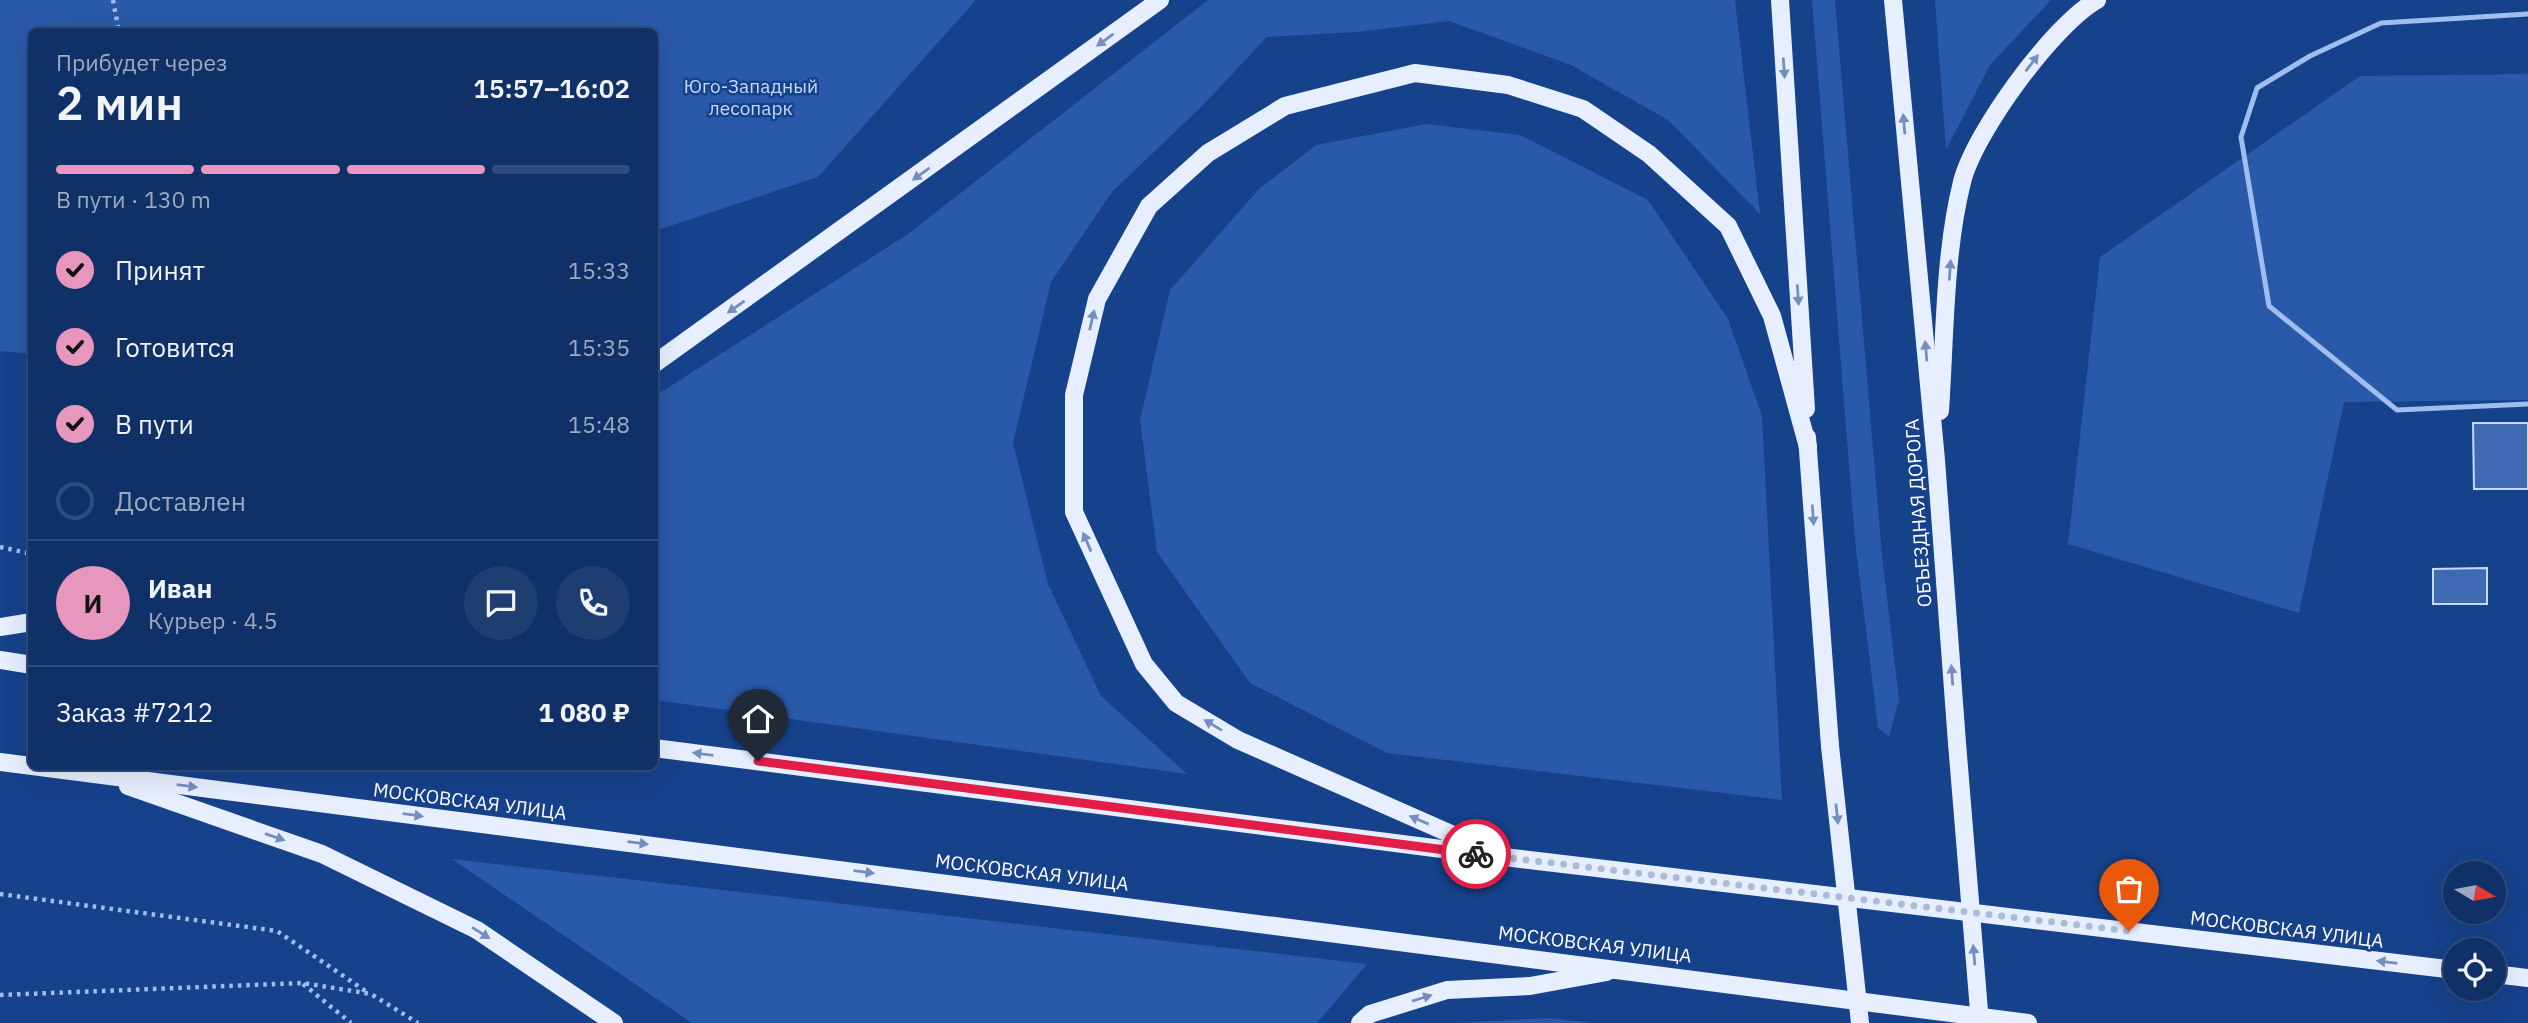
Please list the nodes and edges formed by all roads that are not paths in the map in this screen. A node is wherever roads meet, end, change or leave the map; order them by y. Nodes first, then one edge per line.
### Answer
1 (1160, 0) edge
2 (1780, 0) edge
3 (1893, 0) edge
4 (2097, 0) edge
5 (2528, 15) edge
6 (658, 361) edge
7 (2528, 404) edge
8 (1808, 447) junction
9 (1936, 460) junction
10 (28, 623) edge
11 (0, 627) edge
12 (0, 660) edge
13 (28, 665) edge
14 (658, 749) edge
15 (0, 762) edge
16 (28, 766) edge
17 (63, 770) edge
18 (95, 774) junction
19 (1504, 857) junction
20 (1626, 969) junction
21 (2443, 969) edge
22 (2506, 975) edge
23 (2528, 978) edge
24 (614, 1023) edge
25 (1360, 1023) edge
26 (1860, 1023) edge
27 (1980, 1023) edge
28 (2028, 1023) edge

1 -> 6 main road
2 -> 8 main road
9 -> 3 main road, ОБЪЕЗДНАЯ ДОРОГА
9 -> 4 main road
5 - 7 lane
19 -> 8 main road
8 -> 26 main road, bridge
27 -> 9 main road, ОБЪЕЗДНАЯ ДОРОГА, bridge
10 - 11 main road
12 - 13 main road
19 -> 14 main road, МОСКОВСКАЯ УЛИЦА
15 - 16 main road, МОСКОВСКАЯ УЛИЦА
17 - 18 main road, МОСКОВСКАЯ УЛИЦА
18 -> 20 main road, МОСКОВСКАЯ УЛИЦА
18 -> 24 main road
21 -> 19 main road, МОСКОВСКАЯ УЛИЦА
25 -> 20 main road
20 - 28 main road, МОСКОВСКАЯ УЛИЦА
22 - 23 main road

